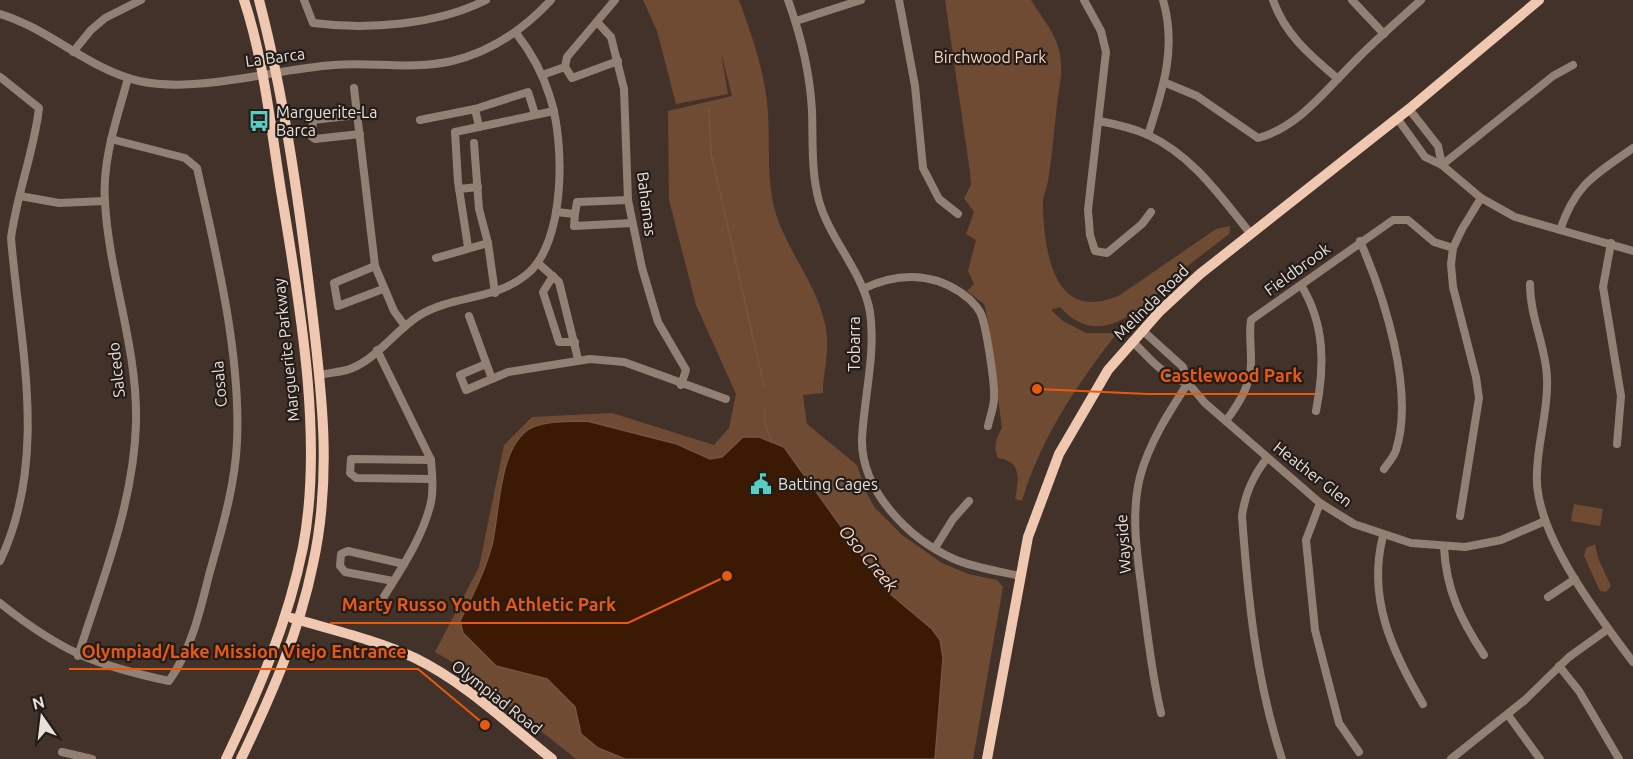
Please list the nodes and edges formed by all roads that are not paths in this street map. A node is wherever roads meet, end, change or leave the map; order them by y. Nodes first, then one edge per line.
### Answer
1 (141, 0) edge
2 (244, 0) edge
3 (258, 0) edge
4 (304, 0) edge
5 (486, 0) edge
6 (551, 0) edge
7 (615, 0) edge
8 (788, 0) edge
9 (861, 0) edge
10 (899, 0) edge
11 (1084, 0) edge
12 (1163, 0) edge
13 (1273, 0) edge
14 (1352, 0) edge
15 (1421, 0) edge
16 (1539, 0) edge
17 (469, 4) edge
18 (0, 14) edge
19 (796, 21) junction
20 (598, 23) junction
21 (516, 33) junction
22 (1384, 33) junction
23 (73, 52) junction
24 (618, 61) junction
25 (1573, 64) dead end
26 (565, 67) junction
27 (276, 71) junction
28 (260, 74) junction
29 (542, 75) junction
30 (0, 77) edge
31 (128, 78) junction
32 (1338, 79) junction
33 (1166, 82) junction
34 (354, 88) dead end
35 (475, 109) junction
36 (1409, 109) junction
37 (554, 111) junction
38 (535, 114) junction
39 (357, 115) junction
40 (1397, 118) junction
41 (420, 120) dead end
42 (1099, 121) junction
43 (479, 127) junction
44 (360, 134) junction
45 (1148, 135) junction
46 (111, 139) junction
47 (1433, 141) junction
48 (474, 143) dead end
49 (1633, 148) edge
50 (1420, 150) junction
51 (1442, 165) junction
52 (478, 187) junction
53 (459, 189) junction
54 (20, 196) junction
55 (1481, 198) junction
56 (628, 200) junction
57 (105, 201) junction
58 (555, 212) junction
59 (1151, 212) dead end
60 (574, 214) junction
61 (958, 214) dead end
62 (632, 223) junction
63 (1560, 230) junction
64 (1250, 233) junction
65 (1360, 241) junction
66 (488, 243) junction
67 (1611, 243) junction
68 (468, 247) junction
69 (1453, 248) junction
70 (1633, 251) edge
71 (436, 258) dead end
72 (538, 263) junction
73 (375, 266) junction
74 (553, 276) junction
75 (1530, 284) dead end
76 (1301, 285) junction
77 (383, 289) junction
78 (863, 289) junction
79 (495, 293) junction
80 (469, 316) dead end
81 (405, 326) junction
82 (1142, 330) junction
83 (1132, 341) junction
84 (575, 342) junction
85 (377, 350) junction
86 (578, 359) junction
87 (1178, 363) junction
88 (486, 364) junction
89 (320, 375) junction
90 (1170, 376) junction
91 (492, 379) junction
92 (1188, 383) junction
93 (681, 385) junction
94 (726, 399) dead end
95 (1316, 411) dead end
96 (1226, 421) junction
97 (988, 426) dead end
98 (1617, 444) dead end
99 (1267, 458) junction
100 (431, 460) junction
101 (1384, 469) dead end
102 (432, 478) junction
103 (969, 501) dead end
104 (1320, 503) junction
105 (1460, 516) dead end
106 (1545, 521) junction
107 (1383, 536) junction
108 (1444, 547) junction
109 (935, 548) junction
110 (0, 561) edge
111 (404, 564) junction
112 (1020, 576) junction
113 (1575, 579) junction
114 (393, 581) junction
115 (1548, 597) dead end
116 (0, 603) edge
117 (380, 603) dead end
118 (286, 616) junction
119 (299, 620) junction
120 (1608, 628) junction
121 (78, 656) junction
122 (1484, 656) dead end
123 (1633, 662) edge
124 (1559, 666) junction
125 (1423, 704) dead end
126 (1161, 713) dead end
127 (1508, 715) junction
128 (62, 752) dead end
129 (1359, 752) dead end
130 (92, 759) edge
131 (226, 759) edge
132 (241, 759) edge
133 (552, 759) edge
134 (987, 759) edge
135 (1281, 759) edge
136 (1451, 759) edge
137 (1540, 759) edge
138 (1619, 759) edge

1 - 23 street
2 - 28 main road, Marguerite Parkway
3 - 27 main road, Marguerite Parkway
4 - 17 street
5 - 17 street
6 - 21 street, La Barca
7 - 20 street
8 - 19 street, Tobarra
9 - 19 street
10 - 61 street
11 - 42 street
12 - 33 street
13 - 32 street
14 - 22 street
15 - 22 street
16 - 36 main road, Melinda Road
18 - 23 street, La Barca
19 - 78 street, Tobarra
20 - 24 street, Bahamas
20 - 26 street
21 - 27 street, La Barca
21 - 29 street
22 - 32 street
23 - 31 street, La Barca
24 - 26 street
24 - 56 street, Bahamas
25 - 51 street
26 - 29 street
27 - 28 street, La Barca
27 - 89 main road, Marguerite Parkway
28 - 31 street, La Barca
28 - 118 main road, Marguerite Parkway
29 - 37 street
30 - 54 street
31 - 46 street, Salcedo
32 - 33 street
33 - 45 street
34 - 39 street
35 - 38 street
35 - 41 street
35 - 43 street
36 - 40 main road, Melinda Road
36 - 47 street
37 - 38 street
37 - 58 street
38 - 43 street
39 - 44 street
39 - 44 street
40 - 50 street
40 - 64 main road, Melinda Road
42 - 45 street
42 - 59 street
43 - 53 street
44 - 73 street
45 - 64 street
46 - 57 street, Salcedo
46 - 121 street, Cosala
47 - 50 street
47 - 51 street
48 - 52 street
49 - 63 street
50 - 51 street
51 - 55 street
52 - 53 street
52 - 66 street
53 - 68 street
54 - 57 street
54 - 110 street
55 - 63 street
55 - 69 street
56 - 60 street
56 - 62 street, Bahamas
57 - 121 street, Salcedo
58 - 60 street
58 - 72 street
60 - 62 street
62 - 93 street, Bahamas
63 - 67 street
64 - 82 main road, Melinda Road
65 - 69 street, Fieldbrook
65 - 76 street, Fieldbrook
65 - 101 street
66 - 68 street
66 - 79 street
67 - 70 street
67 - 98 street
68 - 71 street
69 - 105 street
72 - 74 street
72 - 79 street
73 - 77 street
73 - 77 street
74 - 84 street
74 - 84 street
75 - 106 street
76 - 95 street
76 - 96 street, Fieldbrook
77 - 81 street
78 - 97 street
78 - 109 street, Tobarra
79 - 81 street
80 - 88 street
81 - 85 street
82 - 83 main road, Melinda Road
82 - 87 street, Heather Glen
83 - 90 street
83 - 112 main road, Melinda Road
84 - 86 street
85 - 89 street
85 - 100 street
86 - 91 street
86 - 93 street
87 - 90 street
87 - 92 street, Heather Glen
88 - 91 street
88 - 91 street
89 - 119 main road, Marguerite Parkway
90 - 92 street
92 - 96 street, Heather Glen
92 - 126 street, Wayside
93 - 94 street
96 - 99 street, Heather Glen
99 - 104 street, Heather Glen
99 - 135 street
100 - 102 street
100 - 102 street
102 - 111 street
103 - 109 street
104 - 107 street, Heather Glen
104 - 129 street
106 - 108 street, Heather Glen
106 - 113 street
107 - 108 street, Heather Glen
107 - 125 street
108 - 122 street
109 - 112 street, Tobarra
111 - 114 street
111 - 114 street
112 - 134 main road, Melinda Road
113 - 115 street
113 - 120 street
114 - 117 street
116 - 121 street
118 - 119 main road, Olympiad Road
118 - 131 main road, Marguerite Parkway
119 - 132 main road, Marguerite Parkway
119 - 133 main road, Olympiad Road
120 - 123 street
120 - 124 street
124 - 127 street
124 - 138 street
127 - 136 street
127 - 137 street
128 - 130 street

